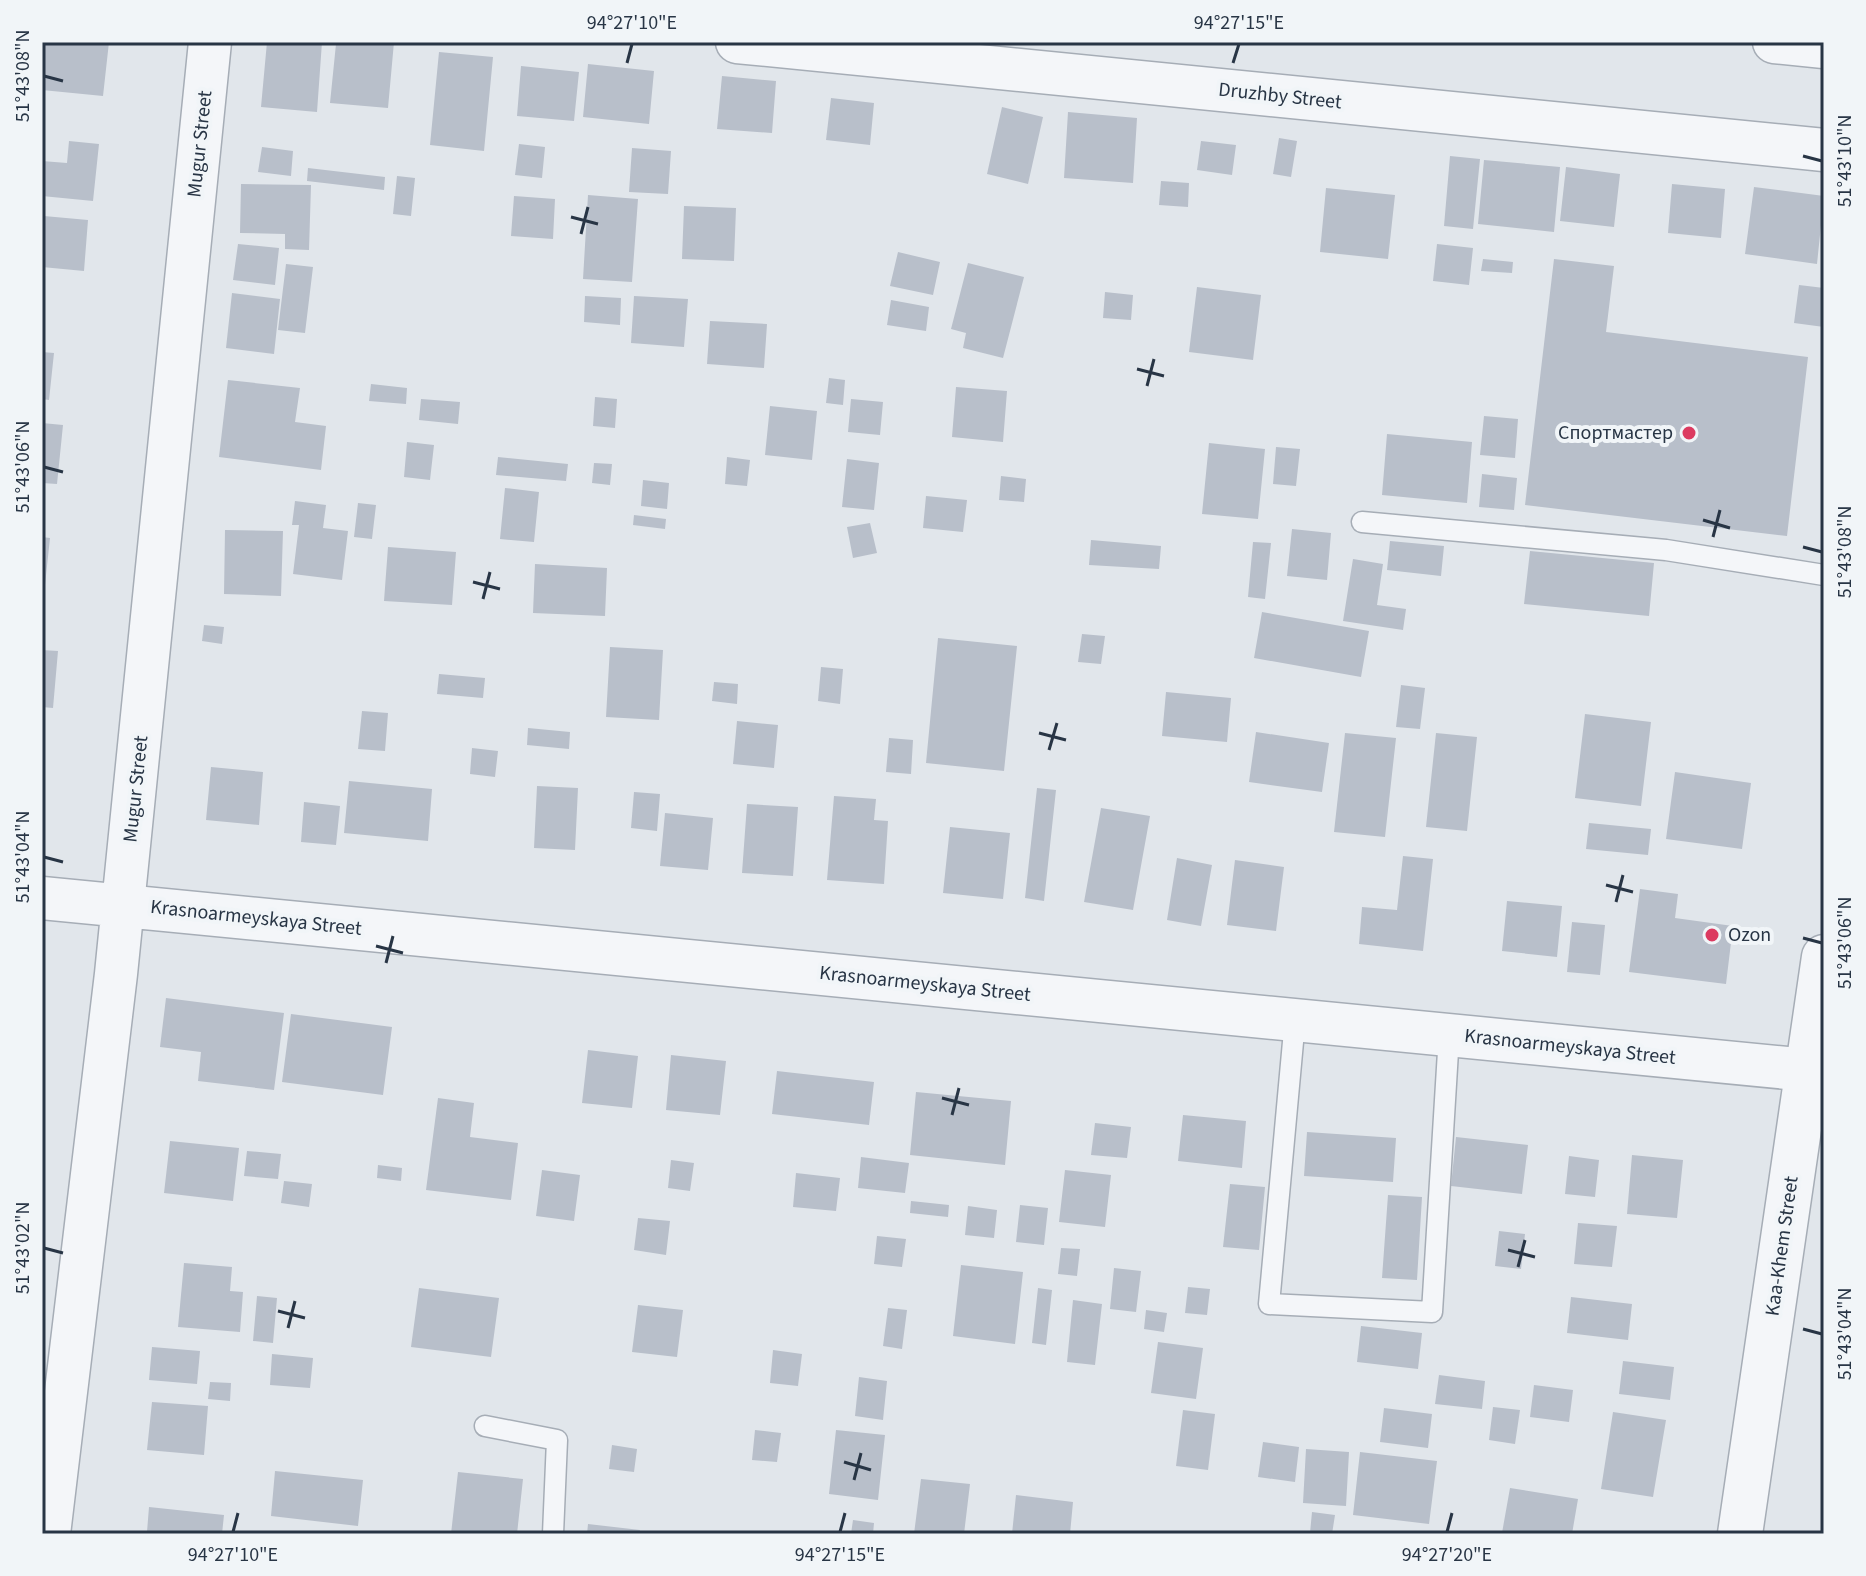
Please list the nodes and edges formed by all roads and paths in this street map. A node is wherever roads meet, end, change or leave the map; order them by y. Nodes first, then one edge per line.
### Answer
1 (210, 42) edge
2 (737, 42) edge
3 (1774, 42) edge
4 (1824, 47) edge
5 (1824, 150) edge
6 (1362, 522) dead end
7 (1824, 575) edge
8 (42, 898) edge
9 (123, 905) junction
10 (1824, 957) edge
11 (1295, 1020) junction
12 (1449, 1035) junction
13 (1816, 1073) edge
14 (485, 1426) dead end
15 (49, 1534) edge
16 (553, 1534) edge
17 (1740, 1534) edge

1 - 9 street, Mugur Street
2 - 5 street, Druzhby Street
3 - 4 street
6 - 7 lane
8 - 9 street, Krasnoarmeyskaya Street
9 - 11 street, Krasnoarmeyskaya Street
9 - 15 street, Mugur Street
10 - 13 street, Kaa-Khem Street
11 - 12 street, Krasnoarmeyskaya Street
11 - 12 lane
12 - 13 street, Krasnoarmeyskaya Street
13 - 17 street, Kaa-Khem Street
14 - 16 lane

